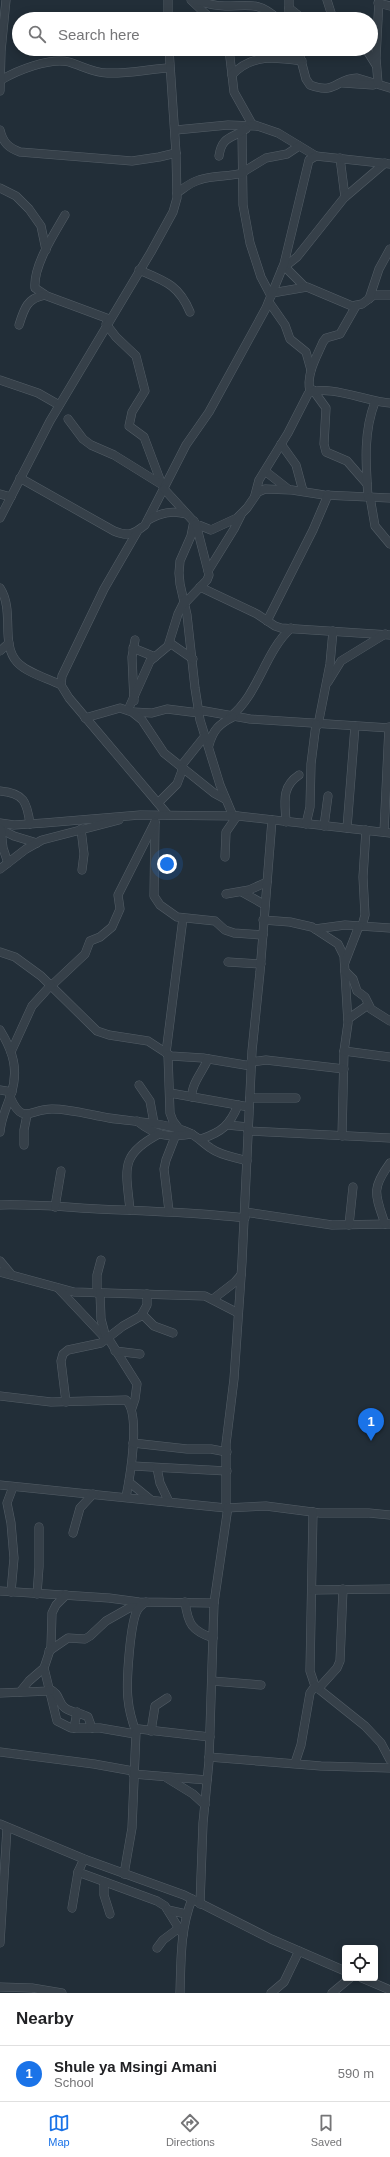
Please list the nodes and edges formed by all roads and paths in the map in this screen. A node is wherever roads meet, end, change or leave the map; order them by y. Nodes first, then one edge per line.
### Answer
1 (6, 0) edge
2 (168, 0) edge
3 (193, 0) edge
4 (327, 0) edge
5 (379, 2) edge
6 (289, 4) edge
7 (390, 6) edge
8 (168, 12) edge
9 (204, 12) edge
10 (268, 12) edge
11 (296, 12) edge
12 (331, 12) edge
13 (378, 34) edge
14 (0, 48) edge
15 (169, 56) edge
16 (230, 56) edge
17 (300, 56) edge
18 (371, 56) edge
19 (377, 56) edge
20 (302, 61) junction
21 (377, 66) junction
22 (169, 68) junction
23 (232, 75) junction
24 (1, 80) edge
25 (384, 85) edge
26 (0, 91) edge
27 (254, 126) junction
28 (0, 130) edge
29 (176, 130) junction
30 (242, 132) junction
31 (299, 146) junction
32 (176, 152) junction
33 (219, 156) dead end
34 (316, 156) junction
35 (340, 158) junction
36 (389, 164) edge
37 (243, 173) junction
38 (0, 188) edge
39 (177, 193) junction
40 (345, 197) junction
41 (65, 215) dead end
42 (390, 248) edge
43 (46, 250) junction
44 (284, 268) junction
45 (139, 270) junction
46 (305, 287) junction
47 (45, 295) junction
48 (390, 295) edge
49 (271, 297) junction
50 (369, 299) junction
51 (356, 306) junction
52 (190, 312) dead end
53 (108, 322) junction
54 (19, 325) dead end
55 (311, 370) junction
56 (0, 380) edge
57 (312, 391) junction
58 (374, 402) junction
59 (390, 403) edge
60 (59, 405) junction
61 (68, 418) dead end
62 (281, 444) junction
63 (265, 471) junction
64 (20, 478) junction
65 (367, 484) junction
66 (164, 487) junction
67 (289, 489) junction
68 (303, 491) junction
69 (0, 494) edge
70 (255, 495) junction
71 (328, 495) junction
72 (11, 496) junction
73 (369, 497) junction
74 (390, 498) edge
75 (187, 514) junction
76 (241, 514) junction
77 (0, 518) edge
78 (147, 520) junction
79 (195, 522) junction
80 (137, 532) junction
81 (390, 544) edge
82 (208, 571) junction
83 (200, 587) junction
84 (0, 588) edge
85 (185, 601) junction
86 (267, 621) junction
87 (291, 628) junction
88 (333, 631) junction
89 (388, 634) edge
90 (9, 643) junction
91 (170, 643) junction
92 (0, 651) edge
93 (155, 657) junction
94 (193, 659) junction
95 (61, 685) junction
96 (326, 686) junction
97 (134, 701) junction
98 (130, 711) junction
99 (199, 712) junction
100 (232, 717) junction
101 (85, 718) junction
102 (317, 725) junction
103 (354, 726) junction
104 (390, 727) edge
105 (205, 736) junction
106 (208, 745) junction
107 (182, 767) junction
108 (299, 775) dead end
109 (0, 791) edge
110 (328, 796) dead end
111 (225, 799) junction
112 (158, 803) junction
113 (144, 815) junction
114 (168, 815) junction
115 (235, 816) junction
116 (155, 818) junction
117 (272, 820) junction
118 (286, 822) junction
119 (30, 824) junction
120 (306, 824) junction
121 (324, 826) junction
122 (0, 827) edge
123 (346, 828) junction
124 (81, 829) junction
125 (366, 830) junction
126 (387, 833) edge
127 (37, 843) junction
128 (225, 857) dead end
129 (8, 863) junction
130 (0, 869) edge
131 (82, 870) dead end
132 (267, 882) junction
133 (242, 892) junction
134 (226, 894) dead end
135 (265, 905) junction
136 (183, 918) junction
137 (263, 920) junction
138 (360, 926) junction
139 (390, 928) edge
140 (315, 929) junction
141 (262, 935) junction
142 (0, 952) edge
143 (228, 962) dead end
144 (261, 964) junction
145 (345, 967) junction
146 (51, 986) junction
147 (368, 1005) junction
148 (348, 1019) junction
149 (390, 1021) edge
150 (0, 1030) edge
151 (344, 1051) junction
152 (11, 1052) junction
153 (167, 1054) junction
154 (390, 1057) edge
155 (208, 1059) junction
156 (251, 1064) junction
157 (344, 1069) junction
158 (139, 1084) dead end
159 (0, 1090) edge
160 (170, 1094) junction
161 (11, 1095) junction
162 (192, 1097) junction
163 (250, 1098) junction
164 (296, 1098) dead end
165 (238, 1106) junction
166 (249, 1107) junction
167 (27, 1115) junction
168 (137, 1121) junction
169 (154, 1123) junction
170 (227, 1125) junction
171 (248, 1129) junction
172 (0, 1132) edge
173 (177, 1133) junction
174 (160, 1134) junction
175 (342, 1136) junction
176 (390, 1138) edge
177 (201, 1139) junction
178 (24, 1145) dead end
179 (247, 1161) junction
180 (390, 1163) edge
181 (61, 1171) dead end
182 (353, 1187) dead end
183 (0, 1205) edge
184 (55, 1207) junction
185 (130, 1210) junction
186 (169, 1211) junction
187 (245, 1215) junction
188 (349, 1224) junction
189 (387, 1224) edge
190 (101, 1260) dead end
191 (0, 1261) edge
192 (0, 1272) edge
193 (10, 1273) junction
194 (241, 1275) junction
195 (58, 1288) junction
196 (98, 1293) junction
197 (147, 1294) junction
198 (212, 1299) junction
199 (238, 1313) junction
200 (142, 1314) junction
201 (173, 1333) dead end
202 (107, 1339) junction
203 (115, 1351) junction
204 (140, 1354) dead end
205 (0, 1396) edge
206 (66, 1402) junction
207 (132, 1408) junction
208 (133, 1443) junction
209 (227, 1452) junction
210 (133, 1466) junction
211 (157, 1468) junction
212 (227, 1471) junction
213 (129, 1482) junction
214 (0, 1485) edge
215 (13, 1487) junction
216 (93, 1494) junction
217 (126, 1497) junction
218 (152, 1500) junction
219 (169, 1502) junction
220 (227, 1508) junction
221 (313, 1512) junction
222 (390, 1515) edge
223 (39, 1527) dead end
224 (73, 1533) dead end
225 (343, 1589) junction
226 (390, 1589) edge
227 (312, 1590) junction
228 (0, 1591) edge
229 (11, 1592) junction
230 (40, 1594) junction
231 (66, 1596) junction
232 (185, 1602) junction
233 (214, 1603) junction
234 (142, 1604) junction
235 (54, 1609) junction
236 (213, 1638) junction
237 (49, 1651) junction
238 (44, 1668) junction
239 (212, 1681) junction
240 (261, 1685) dead end
241 (317, 1687) junction
242 (50, 1690) junction
243 (20, 1692) junction
244 (0, 1693) edge
245 (167, 1698) dead end
246 (77, 1712) junction
247 (74, 1728) junction
248 (92, 1728) junction
249 (151, 1731) junction
250 (136, 1733) junction
251 (210, 1737) junction
252 (0, 1752) edge
253 (209, 1757) junction
254 (390, 1760) edge
255 (295, 1763) junction
256 (390, 1768) edge
257 (133, 1773) junction
258 (167, 1777) junction
259 (189, 1779) junction
260 (207, 1780) junction
261 (197, 1798) junction
262 (205, 1805) junction
263 (4, 1826) edge
264 (84, 1859) junction
265 (78, 1872) junction
266 (124, 1874) junction
267 (104, 1882) junction
268 (2, 1892) edge
269 (192, 1899) junction
270 (200, 1904) junction
271 (72, 1908) dead end
272 (168, 1910) junction
273 (110, 1914) dead end
274 (186, 1914) junction
275 (181, 1932) junction
276 (0, 1943) edge
277 (157, 1948) dead end
278 (299, 1951) junction
279 (342, 1970) edge
280 (346, 1981) edge
281 (369, 1981) edge
282 (0, 1987) edge
283 (390, 1990) edge
284 (62, 1993) edge
285 (180, 1993) edge
286 (271, 1993) edge
287 (332, 1993) edge

1 - 14 street
2 - 8 street
3 - 9 street
3 - 10 street
4 - 12 street
5 - 7 street
5 - 13 street
6 - 11 street
14 - 24 street
15 - 22 street
16 - 23 street
17 - 20 street
18 - 21 street
19 - 21 street
20 - 23 street
20 - 25 street
21 - 25 street
22 - 24 street
22 - 29 street
23 - 27 street
24 - 26 street
27 - 29 street
27 - 30 street
27 - 31 street
28 - 32 street
29 - 32 street
30 - 33 street
30 - 37 street
31 - 34 street
31 - 37 street
32 - 39 street
34 - 35 street
34 - 44 street
35 - 36 street
35 - 40 street
36 - 40 street
37 - 39 street
37 - 49 street
38 - 43 street
39 - 45 street
40 - 44 street
41 - 43 street
42 - 50 street
43 - 47 street
44 - 46 street
44 - 49 street
45 - 52 street
45 - 53 street
46 - 49 street
46 - 51 street
47 - 53 street
47 - 54 street
48 - 50 street
49 - 55 street
49 - 66 street
50 - 51 street
51 - 55 street
53 - 60 street
53 - 66 street
55 - 57 street
56 - 60 street
57 - 58 street
57 - 62 street
57 - 65 street
58 - 59 street
58 - 65 street
60 - 64 street
61 - 66 street
62 - 63 street
62 - 68 street
63 - 67 street
63 - 70 street
64 - 72 street
64 - 80 street
65 - 73 street
66 - 75 street
66 - 78 street
67 - 68 street
67 - 70 street
68 - 71 street
69 - 72 street
70 - 76 street
71 - 73 street
71 - 86 street
72 - 77 street
73 - 74 street
73 - 81 street
75 - 78 street
75 - 79 street
76 - 79 street
76 - 82 street
78 - 80 street
79 - 82 street
79 - 85 street
80 - 95 street
82 - 83 street
83 - 85 street
83 - 86 street
84 - 90 street
85 - 91 street
85 - 94 street
86 - 87 street
87 - 88 street
87 - 100 street
88 - 89 street
88 - 96 street
89 - 96 street
90 - 92 street
90 - 95 street
91 - 93 street
91 - 94 street
93 - 97 street
93 - 97 street
94 - 99 street
95 - 101 street
96 - 102 street
97 - 98 street
98 - 99 street
98 - 101 street
98 - 107 street
99 - 100 street
99 - 105 street
100 - 102 street
100 - 106 street
101 - 112 street
102 - 103 street
102 - 120 street
103 - 104 street
103 - 123 street
104 - 126 street
105 - 106 street
105 - 107 street
106 - 111 street
107 - 111 street
107 - 112 street
108 - 118 street
109 - 119 street
110 - 121 street
111 - 115 street
112 - 114 street
113 - 116 street
113 - 119 street
113 - 124 street
114 - 115 street
114 - 116 street
115 - 117 street
115 - 128 street
116 - 136 street
116 - 146 street
117 - 118 street
117 - 132 street
118 - 120 street
119 - 122 street
120 - 121 street
121 - 123 street
122 - 127 street
122 - 129 street
123 - 125 street
124 - 127 street
124 - 131 street
125 - 126 street
125 - 138 street
127 - 129 street
129 - 130 street
132 - 133 street
132 - 135 street
133 - 134 street
133 - 135 street
135 - 137 street
136 - 141 street
136 - 153 street
137 - 140 street
137 - 141 street
138 - 139 street
138 - 140 street
138 - 145 street
140 - 145 street
141 - 144 street
142 - 146 street
143 - 144 street
144 - 156 street
145 - 147 street
145 - 148 street
146 - 152 street
146 - 153 street
147 - 148 street
147 - 149 street
148 - 151 street
150 - 152 street
151 - 154 street
151 - 157 street
152 - 161 street
153 - 155 street
153 - 160 street
155 - 156 street
155 - 162 street
156 - 157 street
156 - 163 street
157 - 175 street
158 - 169 street
159 - 161 street
160 - 162 street
160 - 173 street
161 - 167 street
161 - 172 street
162 - 165 street
163 - 164 street
163 - 166 street
165 - 166 street
165 - 170 street
166 - 171 street
167 - 168 street
167 - 178 street
168 - 169 street
168 - 174 street
169 - 173 street
170 - 171 street
170 - 177 street
171 - 175 street
171 - 179 street
173 - 174 street
173 - 177 street
173 - 186 street
174 - 185 street
175 - 176 street
177 - 179 street
179 - 187 street
180 - 189 street
181 - 184 street
182 - 188 street
183 - 184 street
184 - 185 street
185 - 186 street
186 - 187 street
187 - 188 street
187 - 194 street
188 - 189 street
190 - 196 street
191 - 193 street
192 - 193 street
193 - 195 street
194 - 198 street
194 - 199 street
195 - 196 street
195 - 202 street
196 - 197 street
196 - 202 street
197 - 198 street
197 - 200 street
198 - 199 street
199 - 209 street
200 - 201 street
200 - 202 street
202 - 203 street
202 - 206 street
203 - 204 street
203 - 207 street
205 - 206 street
206 - 207 street
207 - 208 street
208 - 209 street
208 - 210 street
209 - 212 street
210 - 211 street
210 - 213 street
211 - 212 street
211 - 219 street
212 - 220 street
213 - 217 street
213 - 218 street
214 - 215 street
215 - 216 street
215 - 229 street
216 - 217 street
216 - 224 street
217 - 218 street
218 - 219 street
219 - 220 street
220 - 221 street
220 - 233 street
221 - 222 street
221 - 227 street
223 - 230 street
225 - 226 street
225 - 227 street
225 - 241 street
227 - 241 street
228 - 229 street
229 - 230 street
230 - 231 street
230 - 235 street
231 - 234 street
231 - 235 street
232 - 233 street
232 - 234 street
232 - 236 street
233 - 236 street
234 - 237 street
234 - 250 street
235 - 237 street
236 - 239 street
237 - 238 street
238 - 242 street
238 - 243 street
239 - 240 street
239 - 251 street
241 - 254 street
241 - 255 street
242 - 243 street
242 - 246 street
242 - 247 street
243 - 244 street
245 - 249 street
246 - 247 street
246 - 248 street
247 - 248 street
248 - 250 street
249 - 250 street
249 - 251 street
250 - 257 street
251 - 253 street
252 - 257 street
253 - 255 street
253 - 260 street
255 - 256 street
257 - 258 street
257 - 266 street
258 - 259 street
258 - 261 street
259 - 260 street
259 - 261 street
260 - 262 street
261 - 262 street
262 - 270 street
263 - 264 street
263 - 268 street
264 - 265 street
264 - 266 street
265 - 267 street
265 - 271 street
266 - 269 street
267 - 272 street
267 - 273 street
268 - 276 street
269 - 270 street
269 - 274 street
270 - 278 street
272 - 274 street
272 - 275 street
274 - 275 street
275 - 277 street
275 - 285 street
278 - 279 street
278 - 286 street
280 - 287 street
281 - 283 street
282 - 284 street

